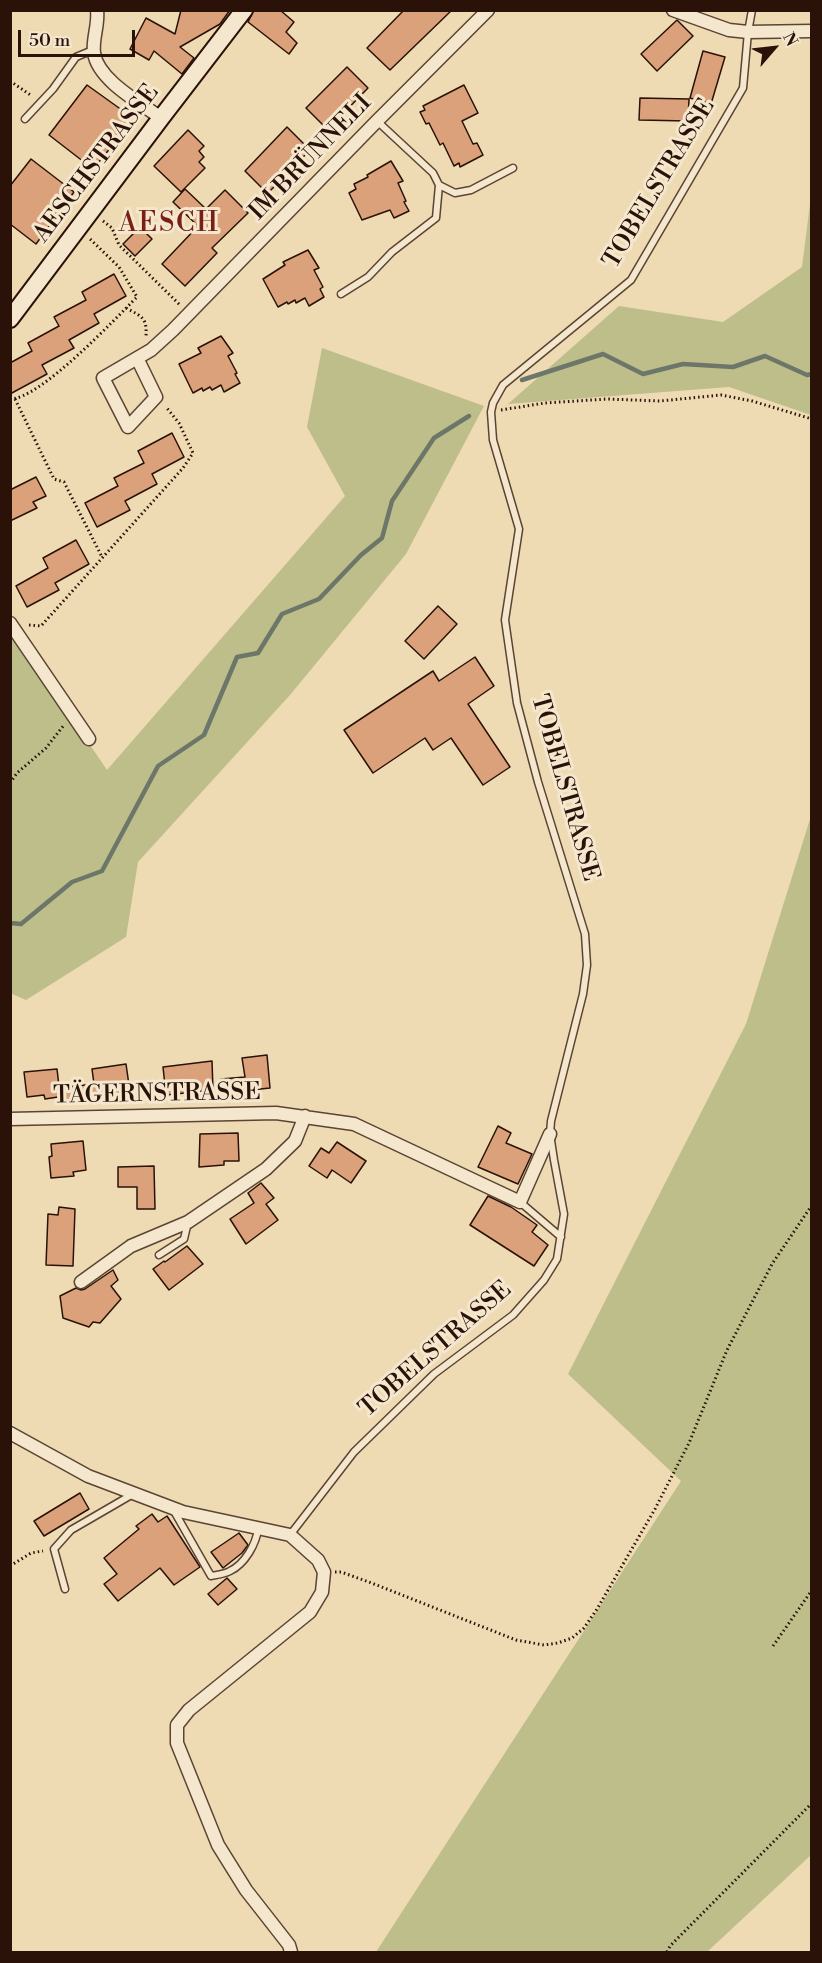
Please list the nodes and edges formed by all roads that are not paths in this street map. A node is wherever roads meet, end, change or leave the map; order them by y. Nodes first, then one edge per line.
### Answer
1 (97, 10) edge
2 (244, 10) edge
3 (488, 10) edge
4 (673, 10) edge
5 (753, 10) edge
6 (812, 31) edge
7 (748, 32) junction
8 (93, 50) junction
9 (160, 118) junction
10 (25, 119) dead end
11 (376, 121) junction
12 (513, 168) dead end
13 (439, 185) junction
14 (341, 294) dead end
15 (10, 319) edge
16 (137, 358) junction
17 (11, 624) edge
18 (89, 739) dead end
19 (305, 1116) junction
20 (10, 1119) edge
21 (550, 1134) junction
22 (520, 1202) junction
23 (188, 1222) junction
24 (561, 1237) junction
25 (159, 1255) dead end
26 (81, 1282) dead end
27 (10, 1434) edge
28 (133, 1493) junction
29 (173, 1508) junction
30 (258, 1529) junction
31 (290, 1535) junction
32 (65, 1588) dead end
33 (291, 1953) edge

1 - 8 street
2 - 9 main road, AESCHSTRASSE
3 - 11 street, IM BRÜNNELI
4 - 7 street
5 - 7 lane, TOBELSTRASSE
6 - 7 street
7 - 21 lane, TOBELSTRASSE
8 - 9 street
8 - 10 lane
9 - 15 main road, AESCHSTRASSE
11 - 13 lane
11 - 16 street, IM BRÜNNELI
12 - 13 lane
13 - 14 lane
16 - 16 street, IM BRÜNNELI
17 - 18 street
19 - 20 street, TÄGERNSTRASSE
19 - 22 street, TÄGERNSTRASSE
19 - 23 street
21 - 22 street
21 - 24 lane, TOBELSTRASSE
22 - 24 lane
23 - 25 lane
23 - 26 street
24 - 31 lane, TOBELSTRASSE
27 - 28 street
28 - 29 street
28 - 32 lane
29 - 30 street
29 - 30 lane
30 - 31 street
31 - 33 street

